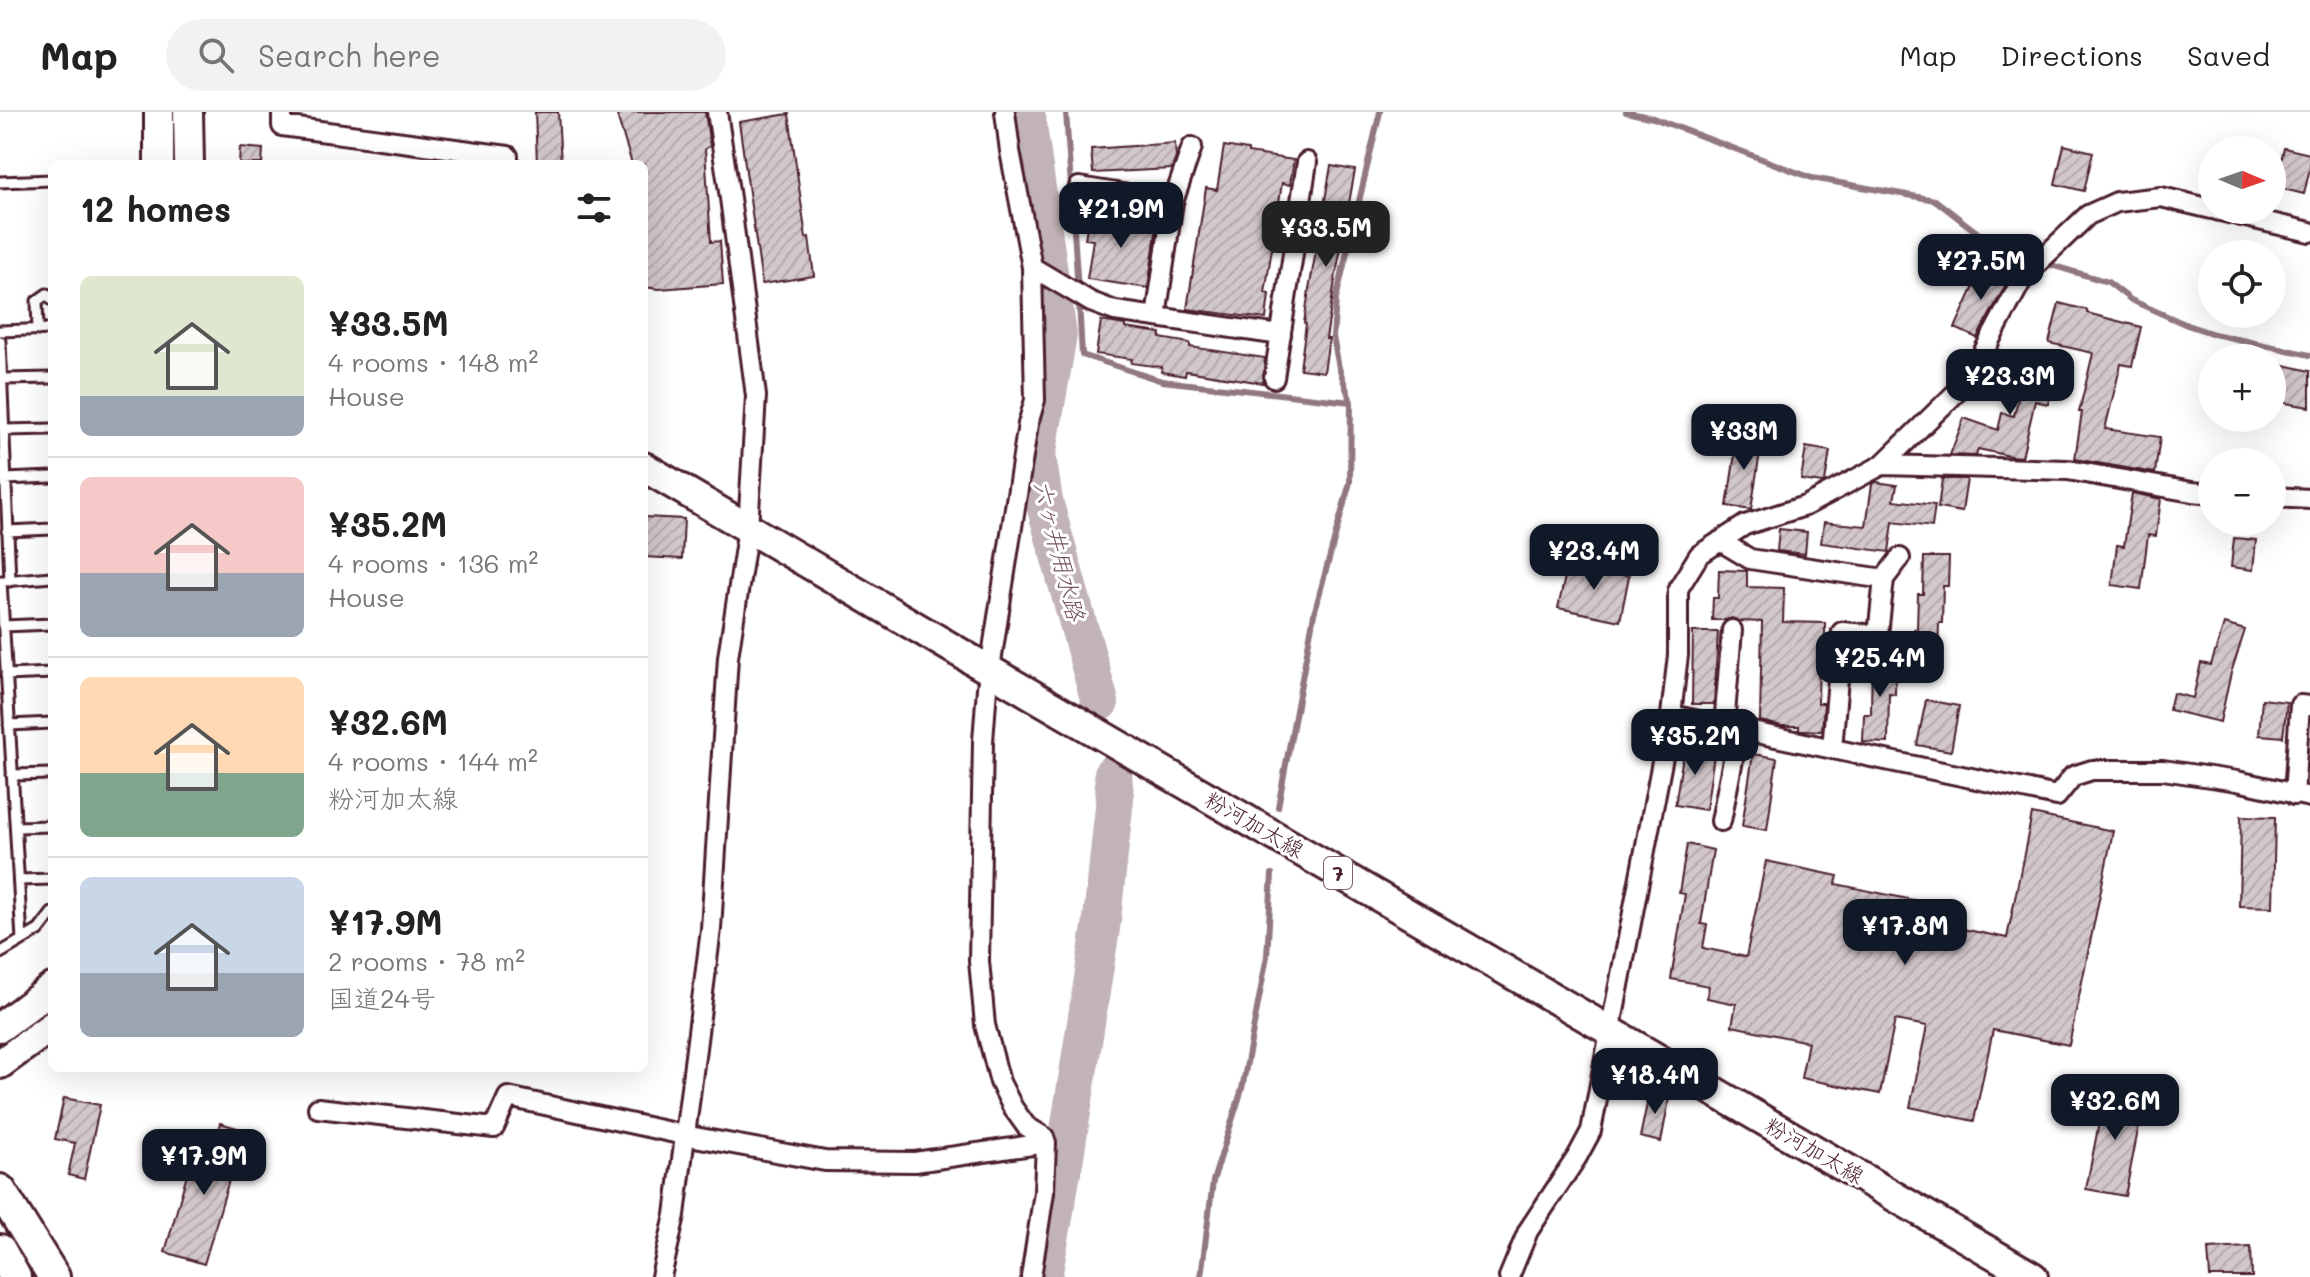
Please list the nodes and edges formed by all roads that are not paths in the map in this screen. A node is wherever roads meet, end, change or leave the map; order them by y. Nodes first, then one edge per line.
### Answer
1 (159, 112) edge
2 (188, 112) edge
3 (282, 112) edge
4 (717, 112) edge
5 (1005, 112) edge
6 (1192, 147) dead end
7 (159, 160) edge
8 (189, 160) edge
9 (508, 160) edge
10 (1307, 162) dead end
11 (48, 180) edge
12 (0, 182) edge
13 (1079, 187) dead end
14 (1173, 202) junction
15 (2198, 205) edge
16 (2277, 224) edge
17 (2310, 232) edge
18 (1032, 267) junction
19 (48, 295) edge
20 (1156, 317) junction
21 (48, 329) edge
22 (38, 330) junction
23 (0, 331) edge
24 (1281, 335) junction
25 (0, 341) edge
26 (48, 378) edge
27 (1274, 378) dead end
28 (2, 379) edge
29 (48, 429) edge
30 (4, 430) junction
31 (1882, 465) junction
32 (648, 469) edge
33 (48, 477) edge
34 (5, 479) junction
35 (2198, 493) edge
36 (2286, 498) edge
37 (2310, 499) edge
38 (748, 528) junction
39 (48, 529) edge
40 (7, 531) junction
41 (1720, 541) junction
42 (1900, 558) dead end
43 (48, 577) edge
44 (1884, 579) junction
45 (3, 581) edge
46 (48, 624) edge
47 (3, 626) junction
48 (1732, 630) dead end
49 (989, 670) junction
50 (48, 673) edge
51 (6, 675) junction
52 (2310, 706) edge
53 (1671, 715) junction
54 (48, 723) edge
55 (9, 725) junction
56 (1731, 728) junction
57 (1832, 749) junction
58 (48, 774) edge
59 (12, 775) junction
60 (2302, 796) edge
61 (1721, 821) dead end
62 (48, 826) edge
63 (16, 827) junction
64 (48, 879) edge
65 (19, 880) junction
66 (48, 918) edge
67 (22, 940) junction
68 (0, 953) edge
69 (48, 991) edge
70 (0, 1027) edge
71 (48, 1029) edge
72 (1611, 1032) junction
73 (0, 1064) edge
74 (318, 1108) dead end
75 (684, 1135) junction
76 (1046, 1143) junction
77 (0, 1190) edge
78 (0, 1250) edge
79 (15, 1277) edge
80 (54, 1277) edge
81 (661, 1277) edge
82 (1031, 1277) edge
83 (1509, 1277) edge
84 (2033, 1277) edge

1 - 7 main road
2 - 8 main road
3 - 9 street
4 - 38 street
5 - 18 street
6 - 14 street
10 - 24 street
11 - 12 lane
13 - 14 street
14 - 20 street
15 - 31 street
16 - 17 street
18 - 20 street
18 - 49 street
19 - 22 lane
20 - 24 street
21 - 22 lane
22 - 23 lane
24 - 27 street
25 - 28 lane
26 - 28 lane
28 - 30 lane
29 - 30 lane
30 - 34 lane
31 - 35 street
31 - 41 street
32 - 38 main road, 粉河加太線 / 7
33 - 34 lane
34 - 40 lane
36 - 37 street
38 - 49 main road, 粉河加太線 / 7
38 - 75 street
39 - 40 lane
40 - 45 lane
41 - 44 street
41 - 53 street
42 - 44 street
43 - 45 lane
44 - 57 street
45 - 47 lane
46 - 47 lane
47 - 51 lane
48 - 56 street
49 - 72 main road, 粉河加太線 / 7
49 - 76 street
50 - 51 lane
51 - 55 lane
52 - 60 street
53 - 56 street
53 - 72 street
54 - 55 lane
55 - 59 lane
56 - 57 street
56 - 61 street
57 - 60 street
58 - 59 lane
59 - 63 lane
62 - 63 lane
63 - 65 lane
64 - 65 lane
65 - 67 lane
66 - 67 lane
67 - 68 lane
69 - 70 main road
71 - 73 main road
72 - 83 street
72 - 84 main road, 粉河加太線 / 7
74 - 75 street
75 - 76 street
75 - 81 street
76 - 82 street
77 - 80 highway
78 - 79 highway

